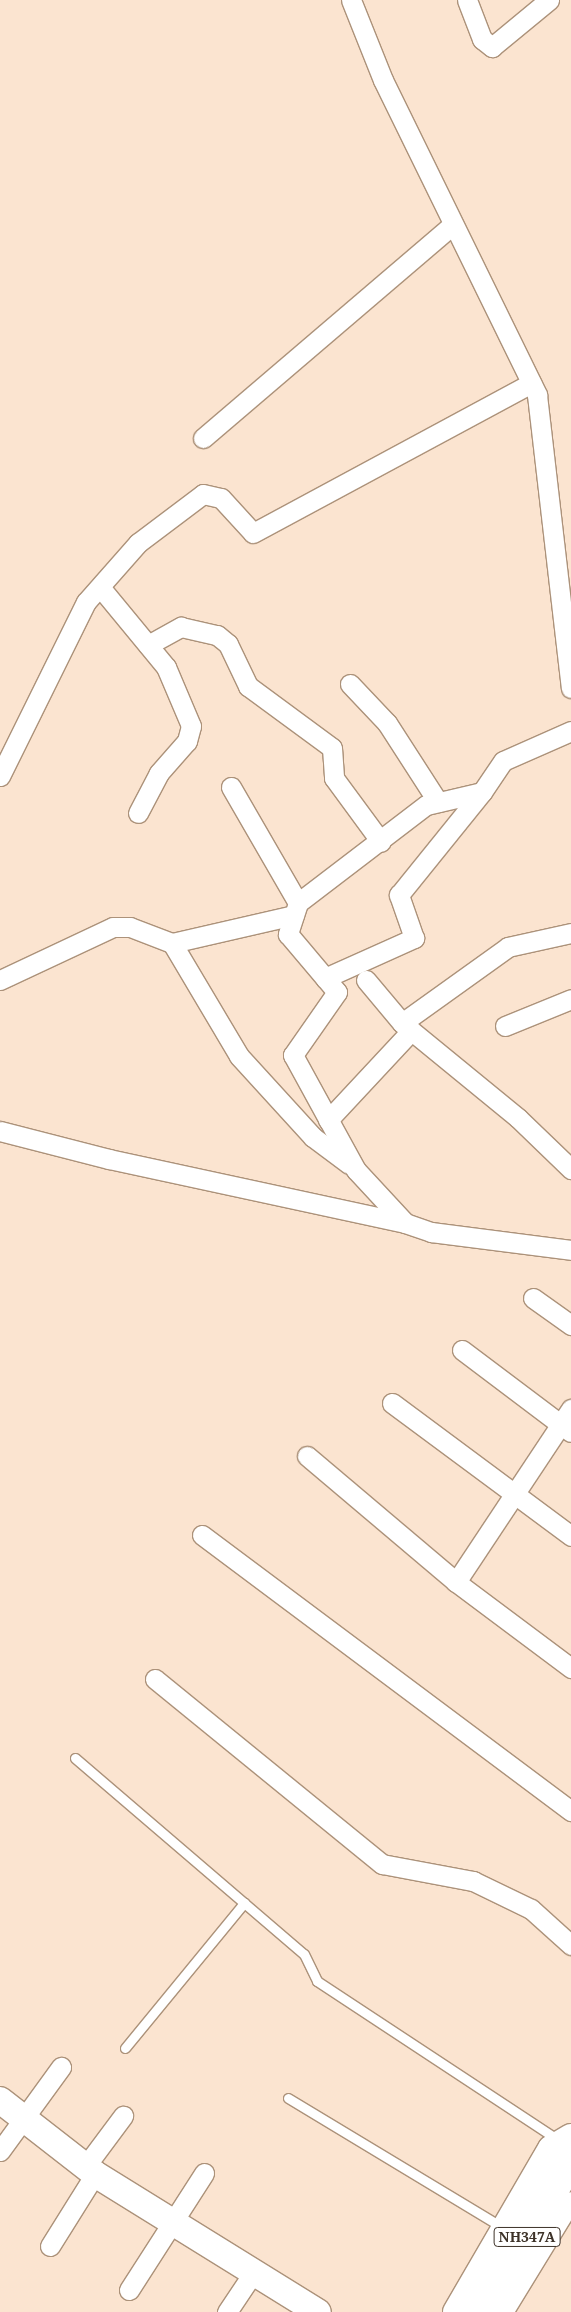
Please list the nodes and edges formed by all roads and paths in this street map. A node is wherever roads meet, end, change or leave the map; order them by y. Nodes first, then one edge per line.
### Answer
1 (351, 0) edge
2 (466, 0) edge
3 (549, 0) edge
4 (452, 225) junction
5 (531, 383) junction
6 (203, 438) dead end
7 (100, 587) junction
8 (148, 645) junction
9 (350, 684) dead end
10 (571, 688) edge
11 (571, 731) edge
12 (0, 776) edge
13 (231, 788) dead end
14 (482, 792) junction
15 (438, 802) junction
16 (138, 813) dead end
17 (381, 842) junction
18 (296, 909) junction
19 (571, 933) edge
20 (172, 943) junction
21 (326, 978) junction
22 (0, 980) edge
23 (366, 980) dead end
24 (571, 999) edge
25 (505, 1026) dead end
26 (407, 1027) junction
27 (328, 1120) junction
28 (0, 1131) edge
29 (571, 1169) edge
30 (356, 1170) junction
31 (405, 1223) junction
32 (571, 1250) edge
33 (533, 1298) dead end
34 (571, 1326) edge
35 (462, 1350) dead end
36 (392, 1403) dead end
37 (568, 1422) edge
38 (308, 1456) dead end
39 (514, 1494) junction
40 (202, 1535) dead end
41 (571, 1536) edge
42 (456, 1582) junction
43 (571, 1668) edge
44 (155, 1679) dead end
45 (75, 1758) dead end
46 (571, 1811) edge
47 (244, 1903) junction
48 (571, 1945) edge
49 (125, 2048) dead end
50 (60, 2067) dead end
51 (288, 2098) dead end
52 (0, 2100) edge
53 (123, 2116) dead end
54 (21, 2117) junction
55 (568, 2147) edge
56 (0, 2151) edge
57 (90, 2170) junction
58 (204, 2173) dead end
59 (571, 2201) edge
60 (171, 2224) junction
61 (505, 2228) junction
62 (50, 2246) dead end
63 (253, 2273) junction
64 (129, 2290) dead end
65 (227, 2312) edge
66 (318, 2312) edge
67 (456, 2312) edge
68 (483, 2312) edge
69 (503, 2312) edge

1 - 4 street
2 - 3 street
4 - 5 street
4 - 6 street
5 - 7 street
5 - 10 street
7 - 8 street
7 - 12 street
8 - 16 street
8 - 17 street
9 - 15 street
11 - 14 street
13 - 18 street
14 - 15 street
14 - 21 street
15 - 17 street
17 - 18 street
18 - 20 street
18 - 21 street
19 - 26 street
20 - 22 street
20 - 30 street
21 - 27 street
23 - 26 street
24 - 25 street
26 - 27 street
26 - 29 street
27 - 30 street
28 - 31 street
30 - 31 street
31 - 32 street
33 - 34 street
35 - 37 street
36 - 39 street
37 - 39 street
38 - 42 street
39 - 41 street
39 - 42 street
40 - 46 street
42 - 43 street
44 - 48 street
45 - 47 lane
47 - 49 lane
47 - 55 lane
50 - 54 street
51 - 61 lane
52 - 54 street
53 - 57 street
54 - 56 street
54 - 57 street
55 - 61 street
55 - 68 highway, NH347A
57 - 60 street
57 - 62 street
58 - 60 street
59 - 69 street
60 - 63 street
60 - 64 street
61 - 67 street
63 - 65 street
63 - 66 street

